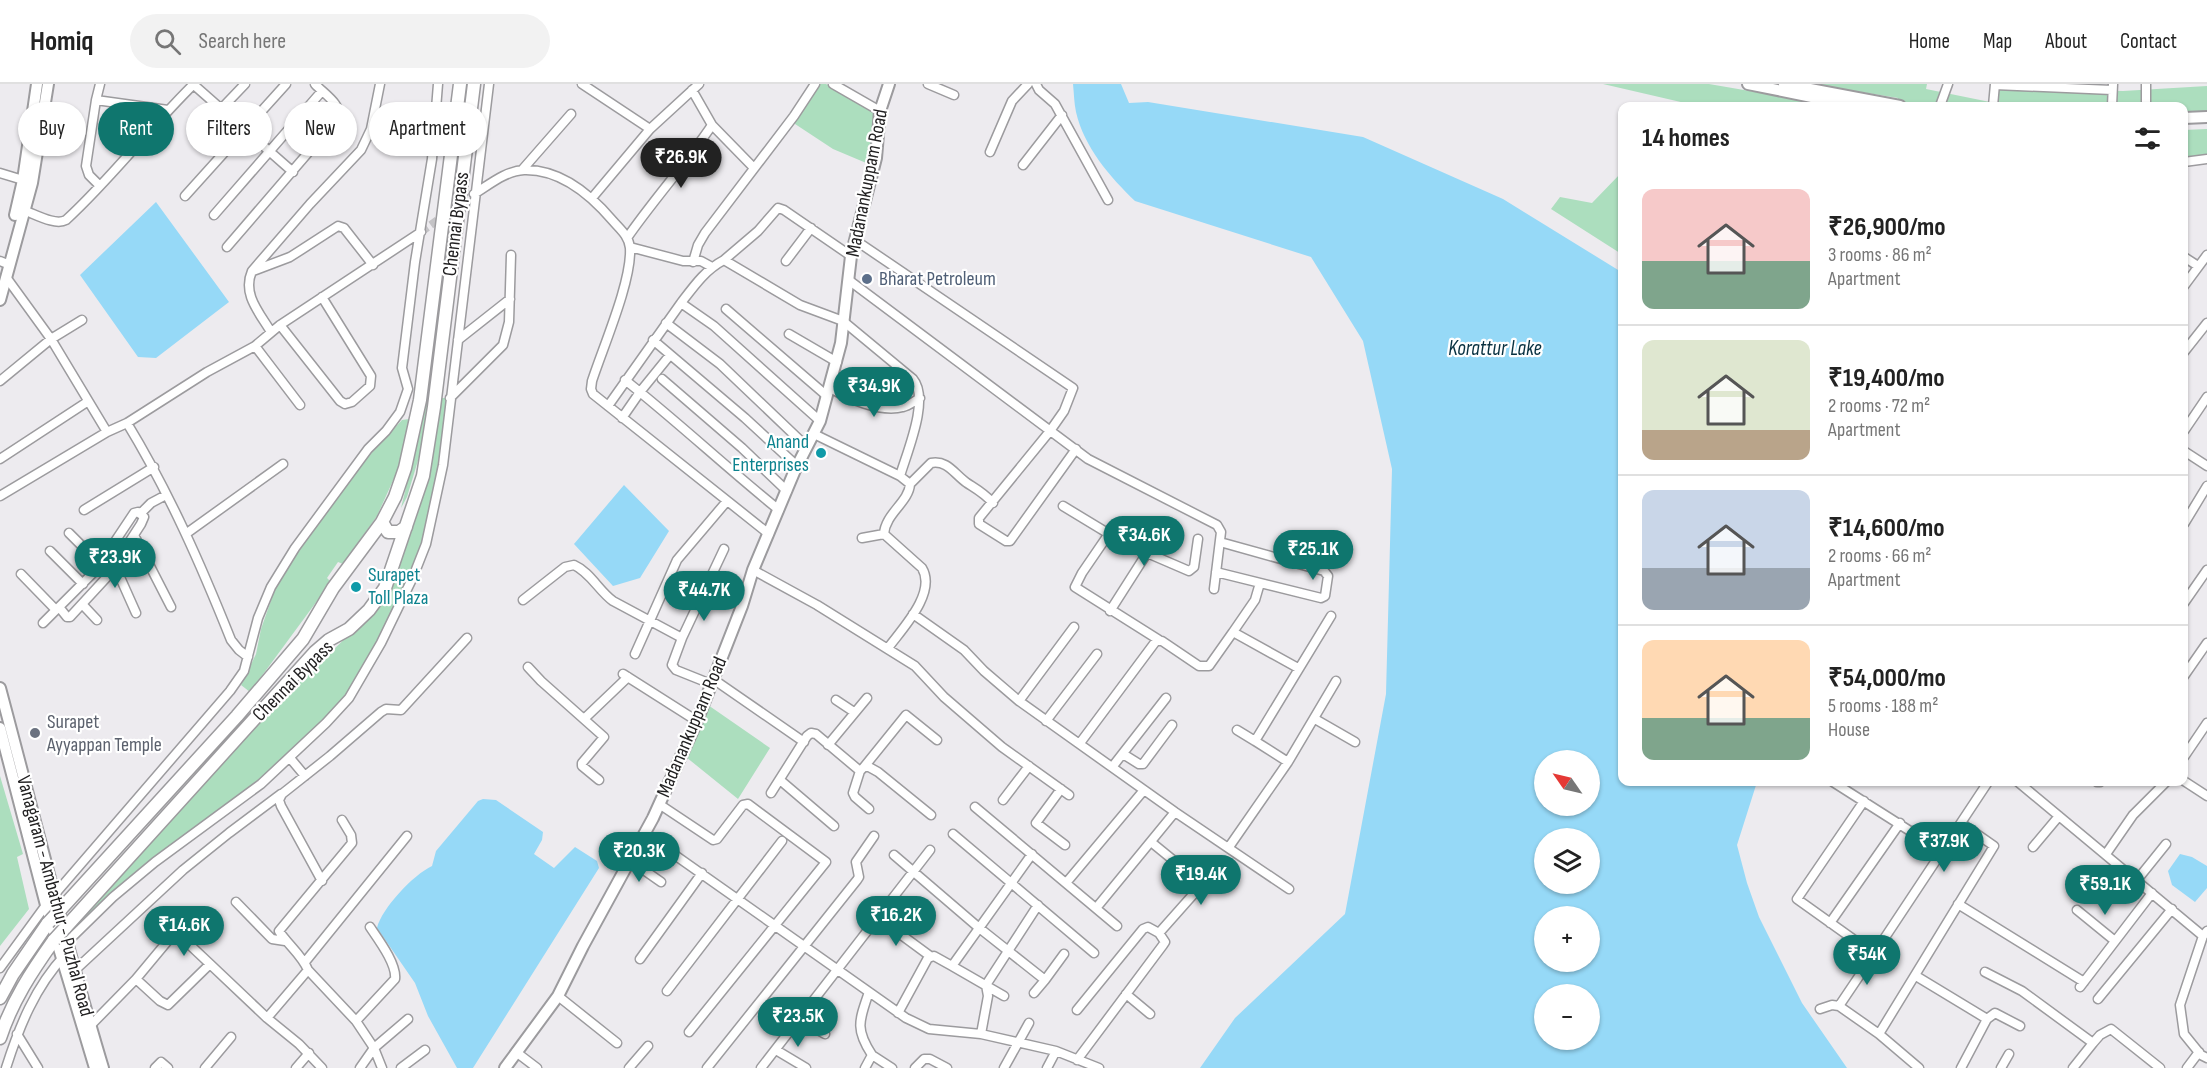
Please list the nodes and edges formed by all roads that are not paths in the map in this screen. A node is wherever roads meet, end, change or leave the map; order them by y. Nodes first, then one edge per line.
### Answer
1 (37, 84) edge
2 (48, 84) edge
3 (100, 84) edge
4 (194, 84) edge
5 (244, 84) edge
6 (286, 84) edge
7 (315, 84) edge
8 (380, 84) edge
9 (438, 84) edge
10 (460, 84) edge
11 (474, 84) edge
12 (489, 84) edge
13 (582, 84) edge
14 (815, 84) edge
15 (833, 84) edge
16 (889, 84) edge
17 (928, 84) edge
18 (1028, 84) edge
19 (1036, 84) edge
20 (1748, 84) edge
21 (1948, 84) edge
22 (2146, 84) edge
23 (1995, 85) edge
24 (1779, 86) edge
25 (695, 87) edge
26 (2113, 87) edge
27 (1829, 88) edge
28 (322, 91) junction
29 (954, 95) dead end
30 (96, 100) junction
31 (110, 102) edge
32 (215, 102) edge
33 (228, 102) edge
34 (270, 102) edge
35 (1849, 102) edge
36 (1851, 102) edge
37 (1941, 102) edge
38 (1993, 102) edge
39 (2112, 102) edge
40 (2146, 102) edge
41 (174, 104) edge
42 (880, 111) junction
43 (571, 114) dead end
44 (1062, 115) junction
45 (2207, 117) edge
46 (2188, 118) edge
47 (2207, 124) edge
48 (712, 125) junction
49 (2188, 126) edge
50 (650, 129) junction
51 (272, 148) edge
52 (990, 152) dead end
53 (272, 154) edge
54 (128, 156) edge
55 (221, 156) edge
56 (265, 156) edge
57 (2207, 159) edge
58 (2188, 161) edge
59 (1023, 165) dead end
60 (753, 168) junction
61 (522, 170) junction
62 (293, 172) junction
63 (0, 173) edge
64 (23, 180) junction
65 (99, 184) junction
66 (474, 194) junction
67 (185, 196) dead end
68 (592, 198) junction
69 (1108, 200) dead end
70 (23, 210) junction
71 (214, 215) dead end
72 (811, 228) junction
73 (421, 232) junction
74 (855, 240) junction
75 (629, 242) junction
76 (227, 247) dead end
77 (511, 255) dead end
78 (2207, 255) edge
79 (851, 256) junction
80 (724, 260) junction
81 (2188, 260) edge
82 (786, 261) dead end
83 (693, 262) junction
84 (5, 263) edge
85 (373, 265) junction
86 (2198, 266) junction
87 (712, 267) junction
88 (252, 271) junction
89 (3, 278) edge
90 (2188, 280) edge
91 (850, 281) junction
92 (322, 297) junction
93 (510, 299) junction
94 (0, 300) edge
95 (681, 303) junction
96 (726, 309) dead end
97 (82, 320) dead end
98 (843, 321) junction
99 (666, 323) junction
100 (2207, 323) edge
101 (280, 325) junction
102 (271, 332) junction
103 (789, 334) dead end
104 (51, 339) junction
105 (458, 339) junction
106 (653, 340) junction
107 (255, 346) junction
108 (2188, 347) edge
109 (670, 355) junction
110 (837, 362) junction
111 (662, 379) dead end
112 (625, 380) junction
113 (0, 381) edge
114 (828, 391) junction
115 (640, 392) junction
116 (449, 398) junction
117 (920, 398) junction
118 (2207, 398) edge
119 (87, 402) junction
120 (300, 405) dead end
121 (608, 406) junction
122 (622, 418) junction
123 (820, 421) junction
124 (128, 423) junction
125 (2188, 425) edge
126 (1050, 431) junction
127 (107, 432) junction
128 (814, 434) junction
129 (807, 447) junction
130 (1076, 449) junction
131 (2188, 454) edge
132 (0, 459) edge
133 (283, 464) dead end
134 (797, 465) junction
135 (2207, 466) edge
136 (154, 467) junction
137 (900, 476) junction
138 (910, 484) junction
139 (2207, 486) edge
140 (787, 491) junction
141 (166, 495) junction
142 (0, 496) edge
143 (727, 501) junction
144 (993, 503) junction
145 (1063, 506) dead end
146 (84, 510) dead end
147 (779, 510) junction
148 (140, 514) junction
149 (2188, 517) edge
150 (382, 522) junction
151 (406, 527) junction
152 (69, 533) dead end
153 (187, 533) junction
154 (769, 534) junction
155 (884, 534) junction
156 (134, 535) junction
157 (1108, 535) junction
158 (862, 538) dead end
159 (1198, 539) dead end
160 (1220, 542) junction
161 (724, 549) dead end
162 (50, 551) dead end
163 (1147, 554) junction
164 (100, 564) junction
165 (115, 566) junction
166 (753, 570) junction
167 (2207, 570) edge
168 (1216, 572) junction
169 (21, 574) dead end
170 (1260, 583) junction
171 (83, 584) junction
172 (1214, 589) dead end
173 (2188, 597) edge
174 (523, 600) dead end
175 (82, 604) junction
176 (171, 607) dead end
177 (57, 609) junction
178 (1110, 611) junction
179 (136, 613) dead end
180 (913, 614) junction
181 (1331, 616) dead end
182 (97, 620) dead end
183 (649, 621) junction
184 (43, 623) dead end
185 (1074, 627) dead end
186 (1233, 632) junction
187 (467, 638) dead end
188 (682, 638) junction
189 (303, 639) junction
190 (1159, 640) junction
191 (2207, 643) edge
192 (888, 648) junction
193 (315, 652) junction
194 (635, 654) dead end
195 (1097, 654) dead end
196 (248, 657) junction
197 (528, 667) dead end
198 (1298, 668) junction
199 (2188, 669) edge
200 (712, 681) junction
201 (1336, 681) dead end
202 (0, 688) edge
203 (867, 698) dead end
204 (1166, 698) dead end
205 (836, 700) dead end
206 (1019, 701) junction
207 (854, 712) junction
208 (584, 719) junction
209 (1315, 719) junction
210 (1046, 720) junction
211 (697, 721) junction
212 (2207, 723) edge
213 (1172, 725) dead end
214 (3, 728) edge
215 (1237, 730) dead end
216 (937, 740) dead end
217 (1255, 741) junction
218 (804, 742) junction
219 (1355, 742) dead end
220 (1080, 743) junction
221 (828, 745) junction
222 (2188, 752) edge
223 (1123, 753) junction
224 (290, 758) junction
225 (1288, 762) junction
226 (1029, 766) junction
227 (1113, 766) junction
228 (862, 769) junction
229 (305, 776) junction
230 (599, 780) dead end
231 (780, 780) junction
232 (2188, 783) edge
233 (1840, 786) edge
234 (1985, 786) edge
235 (2023, 786) edge
236 (2162, 786) edge
237 (1061, 789) junction
238 (1144, 790) junction
239 (2206, 792) edge
240 (771, 793) dead end
241 (282, 794) junction
242 (1069, 795) dead end
243 (1003, 800) dead end
244 (1864, 801) junction
245 (659, 804) junction
246 (975, 807) dead end
247 (869, 809) dead end
248 (1175, 812) junction
249 (931, 815) dead end
250 (2059, 816) junction
251 (342, 820) dead end
252 (1900, 823) junction
253 (1961, 823) junction
254 (834, 826) dead end
255 (645, 834) junction
256 (953, 834) dead end
257 (407, 836) dead end
258 (874, 836) dead end
259 (782, 841) dead end
260 (1151, 842) junction
261 (2166, 844) dead end
262 (1065, 846) dead end
263 (1229, 847) junction
264 (2033, 847) dead end
265 (930, 850) dead end
266 (1942, 852) junction
267 (1032, 854) junction
268 (894, 855) dead end
269 (2106, 855) junction
270 (631, 861) junction
271 (1222, 862) dead end
272 (914, 871) junction
273 (702, 873) junction
274 (1189, 873) dead end
275 (2137, 880) junction
276 (322, 881) junction
277 (661, 882) dead end
278 (1011, 882) junction
279 (1066, 883) junction
280 (1289, 888) dead end
281 (2152, 893) junction
282 (55, 894) junction
283 (738, 898) junction
284 (236, 902) dead end
285 (1958, 904) junction
286 (46, 905) junction
287 (1038, 905) junction
288 (1097, 907) junction
289 (2172, 909) junction
290 (2077, 910) dead end
291 (191, 913) dead end
292 (877, 917) junction
293 (1830, 922) junction
294 (776, 925) junction
295 (1118, 926) dead end
296 (370, 927) dead end
297 (978, 927) junction
298 (175, 931) junction
299 (1159, 933) junction
300 (2205, 933) edge
301 (285, 941) junction
302 (2115, 941) junction
303 (804, 946) junction
304 (66, 950) junction
305 (1009, 950) junction
306 (1094, 953) dead end
307 (1064, 954) dead end
308 (1874, 954) junction
309 (930, 956) junction
310 (640, 959) dead end
311 (210, 964) junction
312 (307, 966) junction
313 (952, 966) junction
314 (0, 968) edge
315 (837, 970) junction
316 (74, 971) junction
317 (1985, 972) dead end
318 (1916, 976) junction
319 (136, 979) junction
320 (1045, 980) junction
321 (986, 985) junction
322 (666, 991) dead end
323 (869, 992) junction
324 (1034, 993) dead end
325 (1126, 994) junction
326 (558, 996) junction
327 (1004, 996) dead end
328 (0, 998) edge
329 (2098, 999) dead end
330 (1839, 1006) junction
331 (1820, 1009) dead end
332 (1077, 1010) dead end
333 (898, 1013) junction
334 (1150, 1014) dead end
335 (267, 1018) junction
336 (408, 1019) dead end
337 (1986, 1019) junction
338 (800, 1020) junction
339 (356, 1022) junction
340 (1029, 1023) dead end
341 (90, 1026) junction
342 (2020, 1026) dead end
343 (689, 1032) dead end
344 (17, 1034) junction
345 (825, 1034) dead end
346 (981, 1034) junction
347 (1879, 1034) junction
348 (231, 1037) dead end
349 (0, 1038) edge
350 (2093, 1042) junction
351 (617, 1043) dead end
352 (1019, 1043) junction
353 (648, 1046) dead end
354 (374, 1048) junction
355 (425, 1050) dead end
356 (776, 1050) junction
357 (516, 1052) junction
358 (1056, 1052) junction
359 (309, 1053) junction
360 (2009, 1054) dead end
361 (873, 1055) junction
362 (2203, 1055) edge
363 (1077, 1060) junction
364 (6, 1068) edge
365 (38, 1068) edge
366 (94, 1068) edge
367 (103, 1068) edge
368 (155, 1068) edge
369 (168, 1068) edge
370 (205, 1068) edge
371 (296, 1068) edge
372 (322, 1068) edge
373 (360, 1068) edge
374 (382, 1068) edge
375 (401, 1068) edge
376 (505, 1068) edge
377 (537, 1068) edge
378 (629, 1068) edge
379 (707, 1068) edge
380 (761, 1068) edge
381 (806, 1068) edge
382 (865, 1068) edge
383 (891, 1068) edge
384 (915, 1068) edge
385 (947, 1068) edge
386 (1004, 1068) edge
387 (1047, 1068) edge
388 (1099, 1068) edge
389 (1919, 1068) edge
390 (1961, 1068) edge
391 (2001, 1068) edge
392 (2073, 1068) edge
393 (2160, 1068) edge
394 (2187, 1068) edge

1 - 64 main road
2 - 70 main road
3 - 30 street
4 - 32 street
4 - 41 street
5 - 33 street
6 - 34 street
7 - 28 street
8 - 88 street
9 - 73 street
10 - 150 highway, Chennai Bypass
11 - 151 highway, Chennai Bypass
12 - 66 street
13 - 50 street
14 - 60 street
15 - 42 street
16 - 42 main road, Madanankuppam Road
17 - 29 street
18 - 52 street
19 - 44 street
20 - 24 main road
21 - 37 street
22 - 40 street
23 - 26 street
23 - 38 street
24 - 27 main road
24 - 35 main road
25 - 48 street
25 - 50 street
26 - 39 street
27 - 36 main road
28 - 51 street
28 - 62 street
30 - 31 street
30 - 65 street
42 - 74 main road, Madanankuppam Road
43 - 61 street
44 - 59 street
44 - 69 street
45 - 46 main road
47 - 49 main road
48 - 60 street
48 - 75 street
50 - 68 street
53 - 62 street
54 - 65 street
55 - 67 street
56 - 71 street
57 - 58 street
60 - 83 street
61 - 66 street
61 - 68 street
62 - 76 street
63 - 64 street
64 - 84 main road
65 - 70 street
66 - 105 street
68 - 75 street
70 - 84 main road
72 - 79 street
72 - 80 street
72 - 82 street
73 - 85 street
73 - 196 street
74 - 79 main road, Madanankuppam Road
74 - 126 street
75 - 83 street
75 - 121 street
77 - 93 street
78 - 86 street
79 - 91 main road, Madanankuppam Road
80 - 87 street
80 - 98 street
81 - 86 street
83 - 87 street
84 - 89 main road
85 - 88 street
85 - 92 street
86 - 90 street
87 - 95 street
88 - 102 street
89 - 94 main road
89 - 104 street
91 - 98 main road, Madanankuppam Road
91 - 126 street
92 - 101 street
92 - 101 street
93 - 105 street
93 - 116 street
95 - 99 street
95 - 123 street
96 - 114 street
97 - 104 street
98 - 110 main road, Madanankuppam Road
98 - 117 street
99 - 106 street
99 - 129 street
100 - 108 street
101 - 102 street
102 - 107 street
103 - 110 street
104 - 113 street
104 - 119 street
105 - 116 street
106 - 109 street
106 - 112 street
107 - 120 street
107 - 124 street
109 - 115 street
109 - 134 street
110 - 114 main road, Madanankuppam Road
111 - 140 street
112 - 115 street
112 - 121 street
114 - 117 street
114 - 123 main road, Madanankuppam Road
115 - 122 street
115 - 147 street
116 - 224 street
117 - 137 street
118 - 125 street
119 - 127 street
119 - 132 street
121 - 122 street
122 - 143 street
123 - 128 main road, Madanankuppam Road
124 - 127 street
124 - 136 street
126 - 130 street
126 - 144 street
127 - 142 street
128 - 129 main road, Madanankuppam Road
128 - 137 street
129 - 134 main road, Madanankuppam Road
130 - 144 street
130 - 160 street
131 - 135 street
133 - 153 street
134 - 140 main road, Madanankuppam Road
136 - 141 street
136 - 146 street
137 - 138 street
138 - 144 street
138 - 155 street
139 - 149 street
140 - 147 main road, Madanankuppam Road
141 - 148 street
141 - 153 street
143 - 154 street
143 - 183 street
145 - 157 street
147 - 154 main road, Madanankuppam Road
148 - 156 street
148 - 164 street
150 - 151 highway
150 - 189 highway, Chennai Bypass
151 - 193 highway, Chennai Bypass
152 - 164 street
153 - 196 street
154 - 166 main road, Madanankuppam Road
155 - 158 street
155 - 180 street
156 - 165 street
156 - 176 street
157 - 163 street
157 - 178 street
159 - 163 street
160 - 168 street
160 - 170 street
161 - 188 street
162 - 171 street
163 - 178 street
164 - 171 street
165 - 175 street
165 - 179 street
166 - 192 street
166 - 200 main road, Madanankuppam Road
167 - 173 street
168 - 170 street
168 - 172 street
169 - 177 street
170 - 186 street
171 - 177 street
174 - 183 street
175 - 177 street
175 - 182 street
177 - 184 street
178 - 190 street
180 - 192 street
180 - 206 street
181 - 198 street
183 - 188 street
183 - 194 street
185 - 206 street
186 - 190 street
186 - 198 street
187 - 229 street
188 - 200 street
189 - 193 highway
189 - 328 highway, Chennai Bypass, bridge
190 - 220 street
191 - 199 street
192 - 226 street
193 - 349 highway, Chennai Bypass, bridge
195 - 210 street
196 - 282 street
197 - 208 street
198 - 217 street
200 - 211 main road, Madanankuppam Road
200 - 218 street
201 - 209 street
202 - 214 main road, Vanagaram - Ambathur - Puzhal Road
203 - 207 street
204 - 223 street
205 - 207 street
206 - 210 street
207 - 221 street
208 - 211 street
208 - 230 street
209 - 219 street
209 - 225 street
210 - 220 street
211 - 245 main road, Madanankuppam Road
212 - 222 street
213 - 223 street
214 - 282 main road, Vanagaram - Ambathur - Puzhal Road
214 - 286 main road
215 - 217 street
216 - 228 street
217 - 225 street
218 - 221 street
218 - 231 street
220 - 227 street
221 - 228 street
223 - 227 street
224 - 229 street
224 - 304 street
225 - 263 street
226 - 237 street
226 - 243 street
227 - 238 street
228 - 247 street
228 - 249 street
229 - 241 street
231 - 240 street
231 - 254 street
232 - 239 street
233 - 244 street
234 - 253 street
235 - 250 street
236 - 269 street
237 - 242 street
237 - 262 street
238 - 248 street
238 - 279 street
241 - 276 street
241 - 316 street
244 - 252 street
244 - 293 street
245 - 255 main road, Madanankuppam Road
245 - 294 street
246 - 267 street
248 - 260 street
248 - 263 street
250 - 264 street
250 - 269 street
251 - 276 street
252 - 266 street
252 - 293 street
253 - 266 street
253 - 285 street
255 - 270 main road, Madanankuppam Road
255 - 273 street
256 - 278 street
257 - 312 street
258 - 303 street
259 - 283 street
260 - 274 street
260 - 288 street
261 - 275 street
263 - 280 street
265 - 272 street
266 - 308 street
267 - 278 street
267 - 279 street
268 - 272 street
269 - 275 street
270 - 277 street
270 - 326 main road, Madanankuppam Road
271 - 299 street
272 - 292 street
272 - 297 street
273 - 283 street
273 - 310 street
275 - 281 street
276 - 301 street
278 - 287 street
278 - 297 street
279 - 288 street
281 - 289 street
281 - 302 street
282 - 304 main road, Vanagaram - Ambathur - Puzhal Road
283 - 294 street
283 - 322 street
284 - 301 street
285 - 302 street
285 - 318 street
286 - 304 main road
286 - 314 street
287 - 305 street
287 - 306 street
288 - 295 street
289 - 300 street
289 - 329 street
290 - 302 street
291 - 298 street
292 - 309 street
292 - 315 street
293 - 308 street
294 - 303 street
294 - 343 street
296 - 339 street
297 - 305 street
297 - 313 street
298 - 311 street
298 - 319 street
299 - 325 street
299 - 332 street
300 - 362 street
301 - 312 street
303 - 315 street
303 - 379 street
304 - 316 main road, Vanagaram - Ambathur - Puzhal Road
304 - 344 street
304 - 366 main road
305 - 320 street
305 - 321 street
307 - 320 street
308 - 330 street
309 - 313 street
309 - 333 street
311 - 319 street
311 - 335 street
312 - 335 street
312 - 339 street
313 - 321 street
315 - 323 street
315 - 338 street
316 - 341 main road, Vanagaram - Ambathur - Puzhal Road
317 - 350 street
318 - 337 street
318 - 347 street
319 - 341 street
320 - 324 street
321 - 327 street
321 - 346 street
323 - 333 street
323 - 361 street
325 - 334 street
325 - 363 street
326 - 351 street
326 - 357 main road, Madanankuppam Road
330 - 331 street
330 - 347 street
333 - 346 street
335 - 359 street
336 - 354 street
337 - 342 street
337 - 390 street
338 - 345 street
338 - 356 street
339 - 354 street
340 - 352 street
341 - 367 main road, Vanagaram - Ambathur - Puzhal Road
344 - 364 street
344 - 365 street
346 - 352 street
347 - 389 street
348 - 370 street
350 - 392 street
350 - 393 street
352 - 358 street
352 - 386 street
353 - 378 street
354 - 373 street
354 - 374 street
355 - 375 street
356 - 380 street
356 - 381 street
357 - 376 main road, Madanankuppam Road
357 - 377 street
358 - 363 street
358 - 387 street
359 - 371 street
359 - 372 street
360 - 391 street
361 - 382 street
361 - 383 street
362 - 394 street
363 - 388 street
368 - 369 street
384 - 385 street

